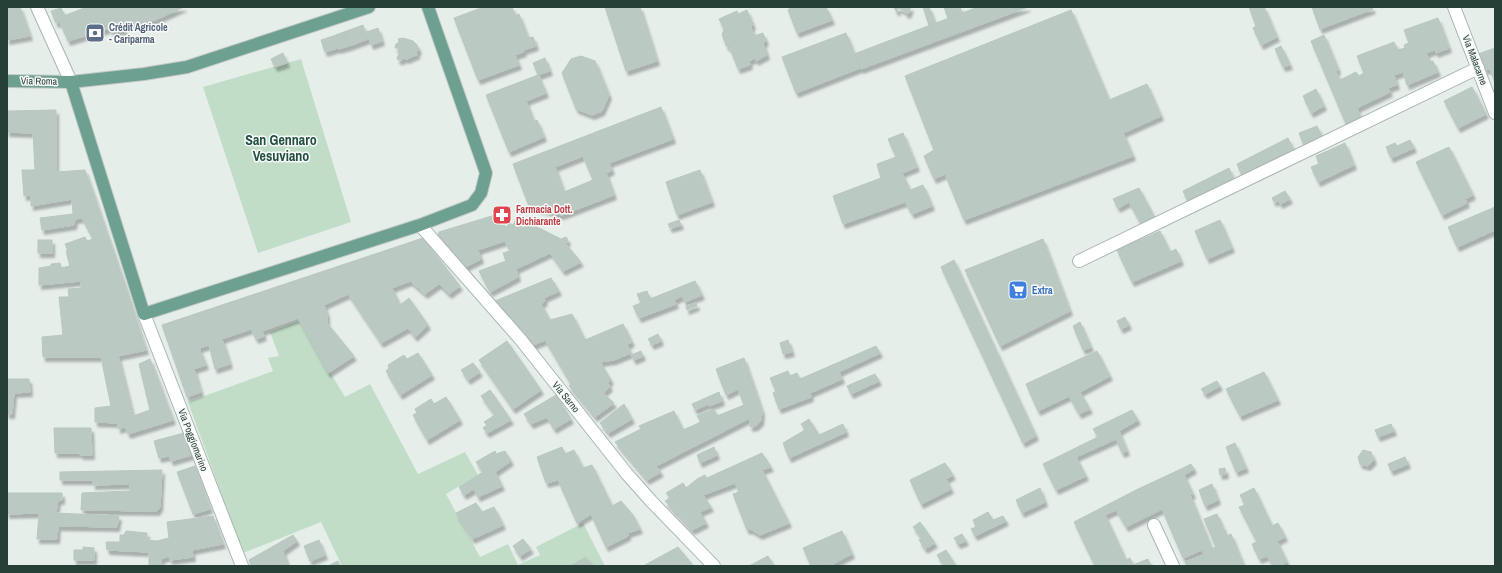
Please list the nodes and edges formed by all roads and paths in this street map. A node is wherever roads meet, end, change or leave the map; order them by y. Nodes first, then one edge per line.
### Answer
1 (37, 7) edge
2 (369, 7) edge
3 (428, 7) edge
4 (1454, 7) edge
5 (1478, 68) junction
6 (7, 81) edge
7 (72, 82) junction
8 (1495, 113) edge
9 (420, 225) junction
10 (1080, 261) dead end
11 (144, 314) junction
12 (1154, 525) dead end
13 (242, 566) edge
14 (714, 566) edge
15 (1173, 566) edge

1 - 7 street
2 - 7 main road, Via Roma
3 - 9 main road
4 - 5 street, Via Malacarne
5 - 8 street, Via Malacarne
5 - 10 street
6 - 7 main road, Via Roma
7 - 11 main road
9 - 11 main road
9 - 14 street, Via Sarno
11 - 13 street, Via Poggiomarino
12 - 15 street

